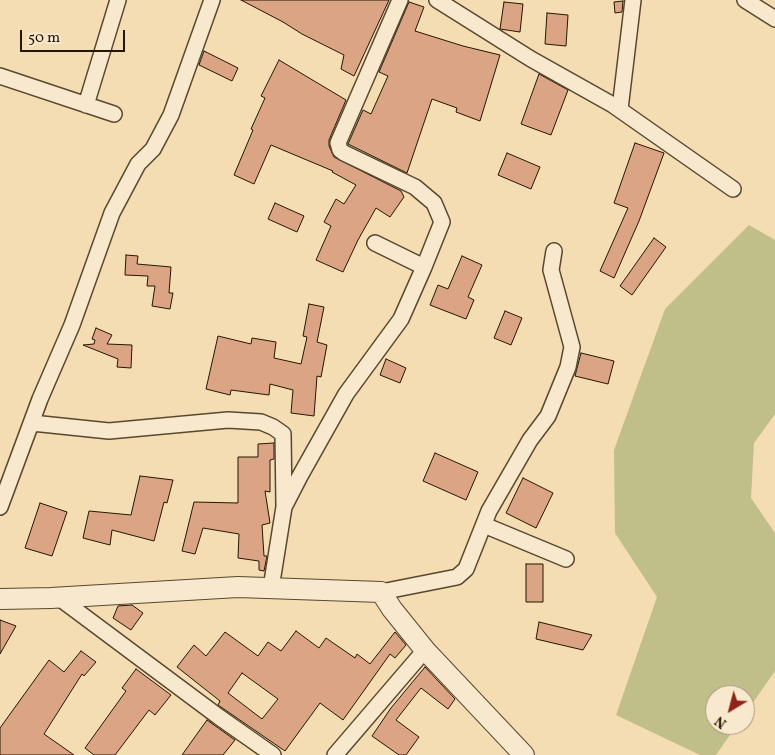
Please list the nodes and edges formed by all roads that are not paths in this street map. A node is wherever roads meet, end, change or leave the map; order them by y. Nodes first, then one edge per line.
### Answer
1 (118, 0) edge
2 (212, 0) edge
3 (400, 0) edge
4 (437, 0) edge
5 (633, 0) edge
6 (745, 0) edge
7 (459, 6) edge
8 (775, 19) edge
9 (0, 76) edge
10 (86, 105) junction
11 (620, 109) junction
12 (114, 114) dead end
13 (733, 189) dead end
14 (375, 243) dead end
15 (554, 251) dead end
16 (424, 267) junction
17 (32, 423) junction
18 (284, 507) junction
19 (0, 508) edge
20 (484, 525) junction
21 (566, 559) dead end
22 (271, 588) junction
23 (380, 592) junction
24 (58, 597) junction
25 (0, 599) edge
26 (425, 650) junction
27 (273, 755) edge
28 (335, 755) edge
29 (524, 755) edge

1 - 10 street
2 - 17 street
3 - 16 street
4 - 7 street
5 - 11 street
6 - 8 street
7 - 11 street
9 - 10 street
10 - 12 street
11 - 13 street
14 - 16 street
15 - 20 street
16 - 18 street
17 - 18 street
17 - 19 street
18 - 22 street
20 - 21 street
20 - 23 street
22 - 23 street
22 - 24 street
23 - 26 street
24 - 25 street
24 - 27 street
26 - 28 street
26 - 29 street

